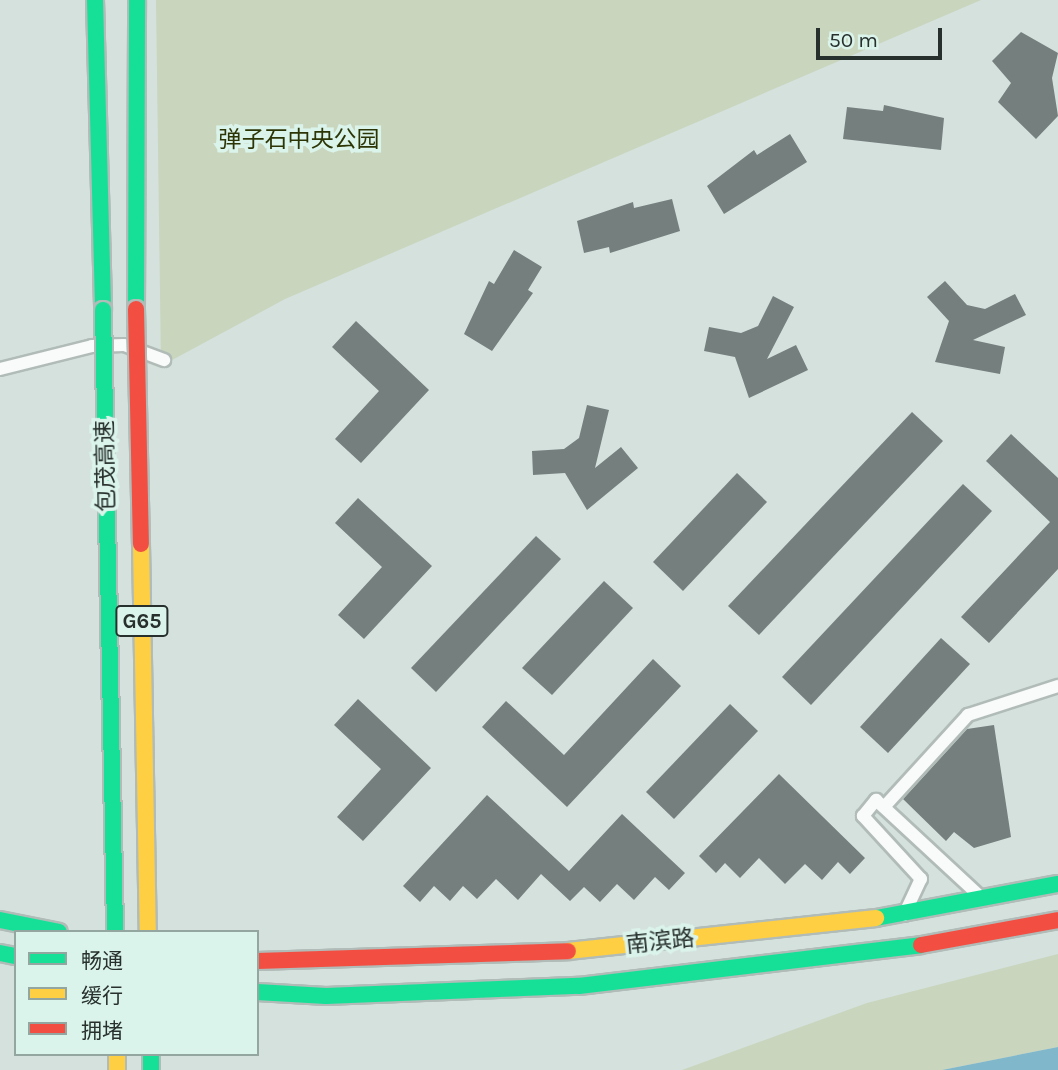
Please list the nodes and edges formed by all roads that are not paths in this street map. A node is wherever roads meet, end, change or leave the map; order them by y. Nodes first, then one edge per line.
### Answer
1 (95, 0) edge
2 (137, 0) edge
3 (164, 360) dead end
4 (0, 369) edge
5 (1058, 686) edge
6 (884, 807) junction
7 (1058, 884) edge
8 (982, 898) junction
9 (904, 915) junction
10 (0, 920) edge
11 (1058, 920) edge
12 (49, 930) edge
13 (115, 930) edge
14 (148, 930) edge
15 (259, 961) edge
16 (259, 992) edge

1 - 13 main road, 包茂高速 / G65, bridge
2 - 14 main road, 包茂高速 / G65, bridge
3 - 4 street
5 - 6 street
6 - 8 street
6 - 9 street
7 - 8 main road, 南滨路
8 - 9 main road, 南滨路
9 - 15 main road, 南滨路
10 - 12 main road
11 - 16 main road, 南滨路

